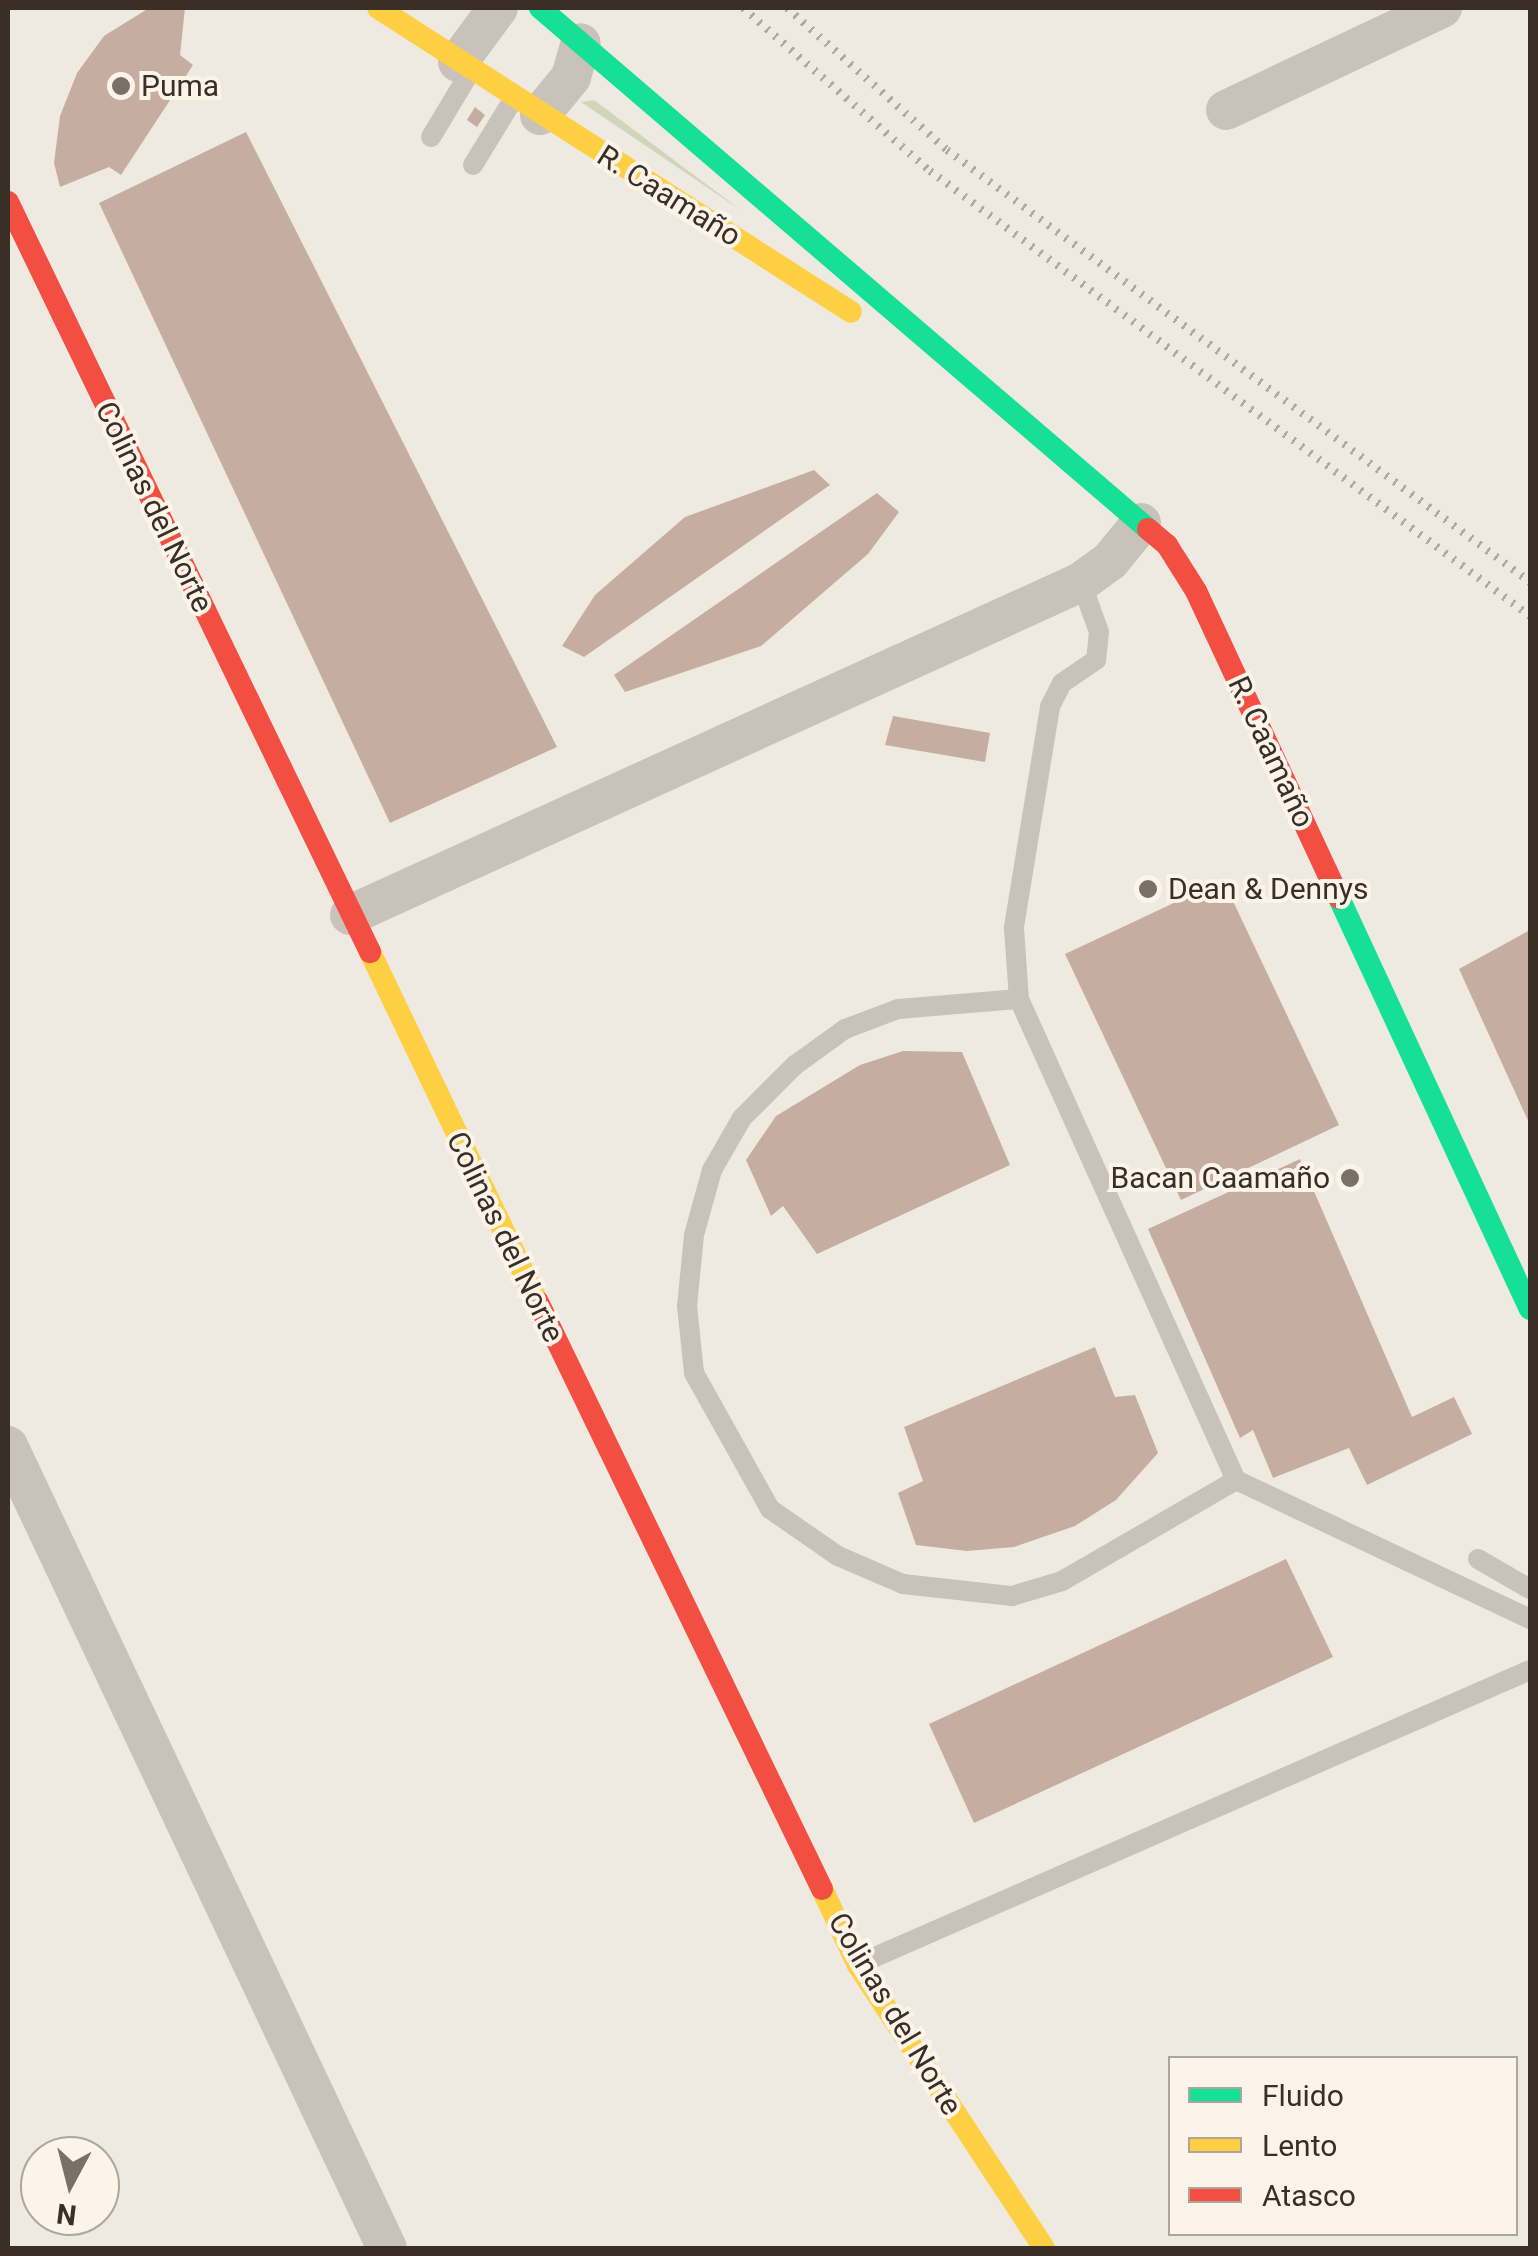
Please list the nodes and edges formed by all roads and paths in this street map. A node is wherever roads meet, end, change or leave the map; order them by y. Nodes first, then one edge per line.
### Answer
1 (378, 8) edge
2 (498, 8) edge
3 (540, 8) edge
4 (1442, 8) edge
5 (581, 43) junction
6 (465, 66) junction
7 (527, 107) junction
8 (1226, 110) dead end
9 (430, 137) dead end
10 (473, 165) dead end
11 (8, 202) edge
12 (1012, 414) junction
13 (1141, 523) junction
14 (1082, 582) junction
15 (350, 915) junction
16 (1019, 999) junction
17 (1530, 1309) edge
18 (8, 1446) edge
19 (1236, 1480) junction
20 (1478, 1559) dead end
21 (1530, 1589) edge
22 (1530, 1619) edge
23 (1530, 1670) edge
24 (858, 1965) junction
25 (387, 2248) edge
26 (1044, 2248) edge

1 - 6 street, R. Caamaño
2 - 6 street
3 - 5 street, R. Caamaño
4 - 8 street
5 - 7 street
5 - 12 street, R. Caamaño
6 - 7 street, R. Caamaño
6 - 9 lane
7 - 10 lane
7 - 12 street, R. Caamaño
11 - 15 street, Colinas del Norte
12 - 13 street, R. Caamaño
13 - 14 street
13 - 17 street, R. Caamaño
14 - 15 street
14 - 16 lane
15 - 24 street, Colinas del Norte
16 - 19 lane
16 - 19 lane
18 - 25 street
19 - 22 lane
20 - 21 lane
23 - 24 lane
24 - 26 street, Colinas del Norte

